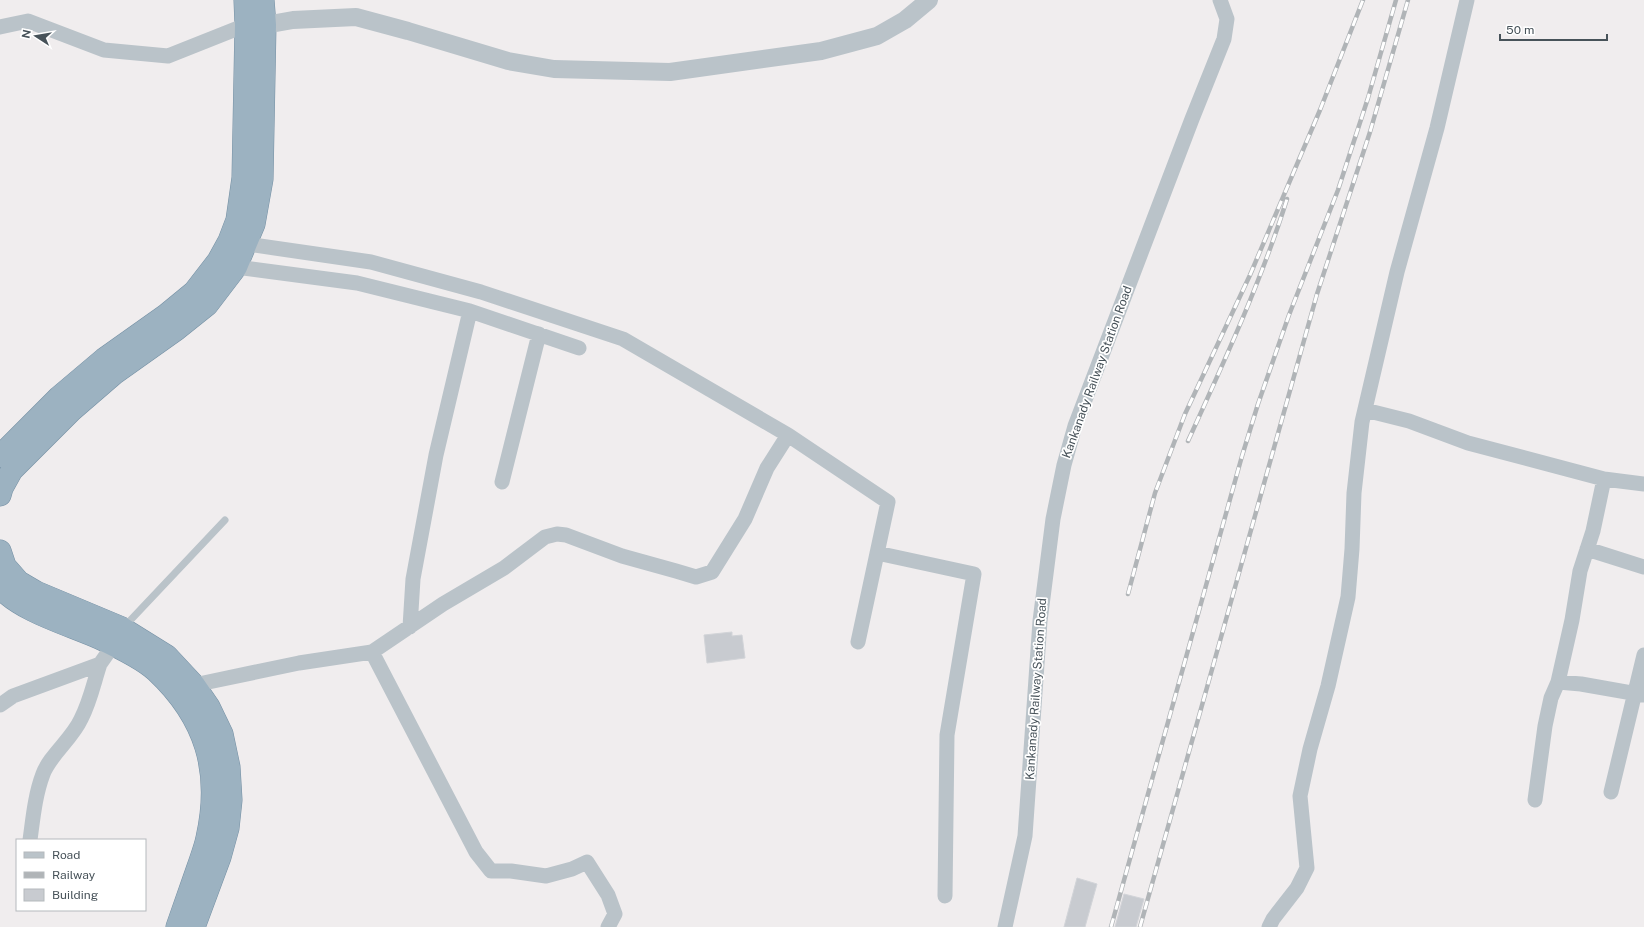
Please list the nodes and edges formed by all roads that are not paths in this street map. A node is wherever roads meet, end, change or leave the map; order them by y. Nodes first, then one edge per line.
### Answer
1 (245, 0) edge
2 (263, 0) edge
3 (929, 0) edge
4 (1220, 0) edge
5 (1467, 0) edge
6 (256, 25) junction
7 (0, 27) edge
8 (247, 244) junction
9 (236, 267) junction
10 (470, 311) junction
11 (539, 334) junction
12 (579, 348) dead end
13 (65, 404) junction
14 (1365, 410) junction
15 (788, 435) junction
16 (2, 452) edge
17 (1604, 479) junction
18 (502, 482) dead end
19 (1644, 484) edge
20 (0, 495) edge
21 (225, 520) dead end
22 (1587, 548) junction
23 (0, 551) edge
24 (877, 553) junction
25 (1644, 567) edge
26 (0, 587) edge
27 (410, 627) junction
28 (118, 636) junction
29 (858, 642) dead end
30 (372, 652) junction
31 (1644, 655) edge
32 (100, 664) junction
33 (1558, 682) junction
34 (194, 685) junction
35 (1640, 695) edge
36 (0, 705) edge
37 (1611, 792) dead end
38 (1535, 800) dead end
39 (30, 839) edge
40 (945, 896) dead end
41 (177, 927) edge
42 (194, 927) edge
43 (608, 927) edge
44 (1005, 927) edge
45 (1269, 927) edge

1 - 6 highway
2 - 6 highway
3 - 6 street
4 - 44 street, Kankanady Railway Station Road
5 - 14 street
6 - 7 street
6 - 8 highway
6 - 13 highway
8 - 9 highway
8 - 15 street
9 - 10 street
9 - 13 highway
10 - 11 street
10 - 27 street
11 - 12 street
11 - 18 street
13 - 16 highway
13 - 20 highway
14 - 17 street
14 - 45 street
15 - 24 street
15 - 27 street
17 - 19 street
17 - 22 street
21 - 28 lane
22 - 25 street
22 - 33 street
23 - 28 highway
24 - 29 street
24 - 40 street
26 - 28 highway
27 - 30 street
28 - 32 street
28 - 34 highway
28 - 41 highway
30 - 34 street
30 - 43 street
31 - 35 street
32 - 36 street
32 - 39 street
33 - 35 street
33 - 38 street
34 - 42 highway
35 - 37 street

